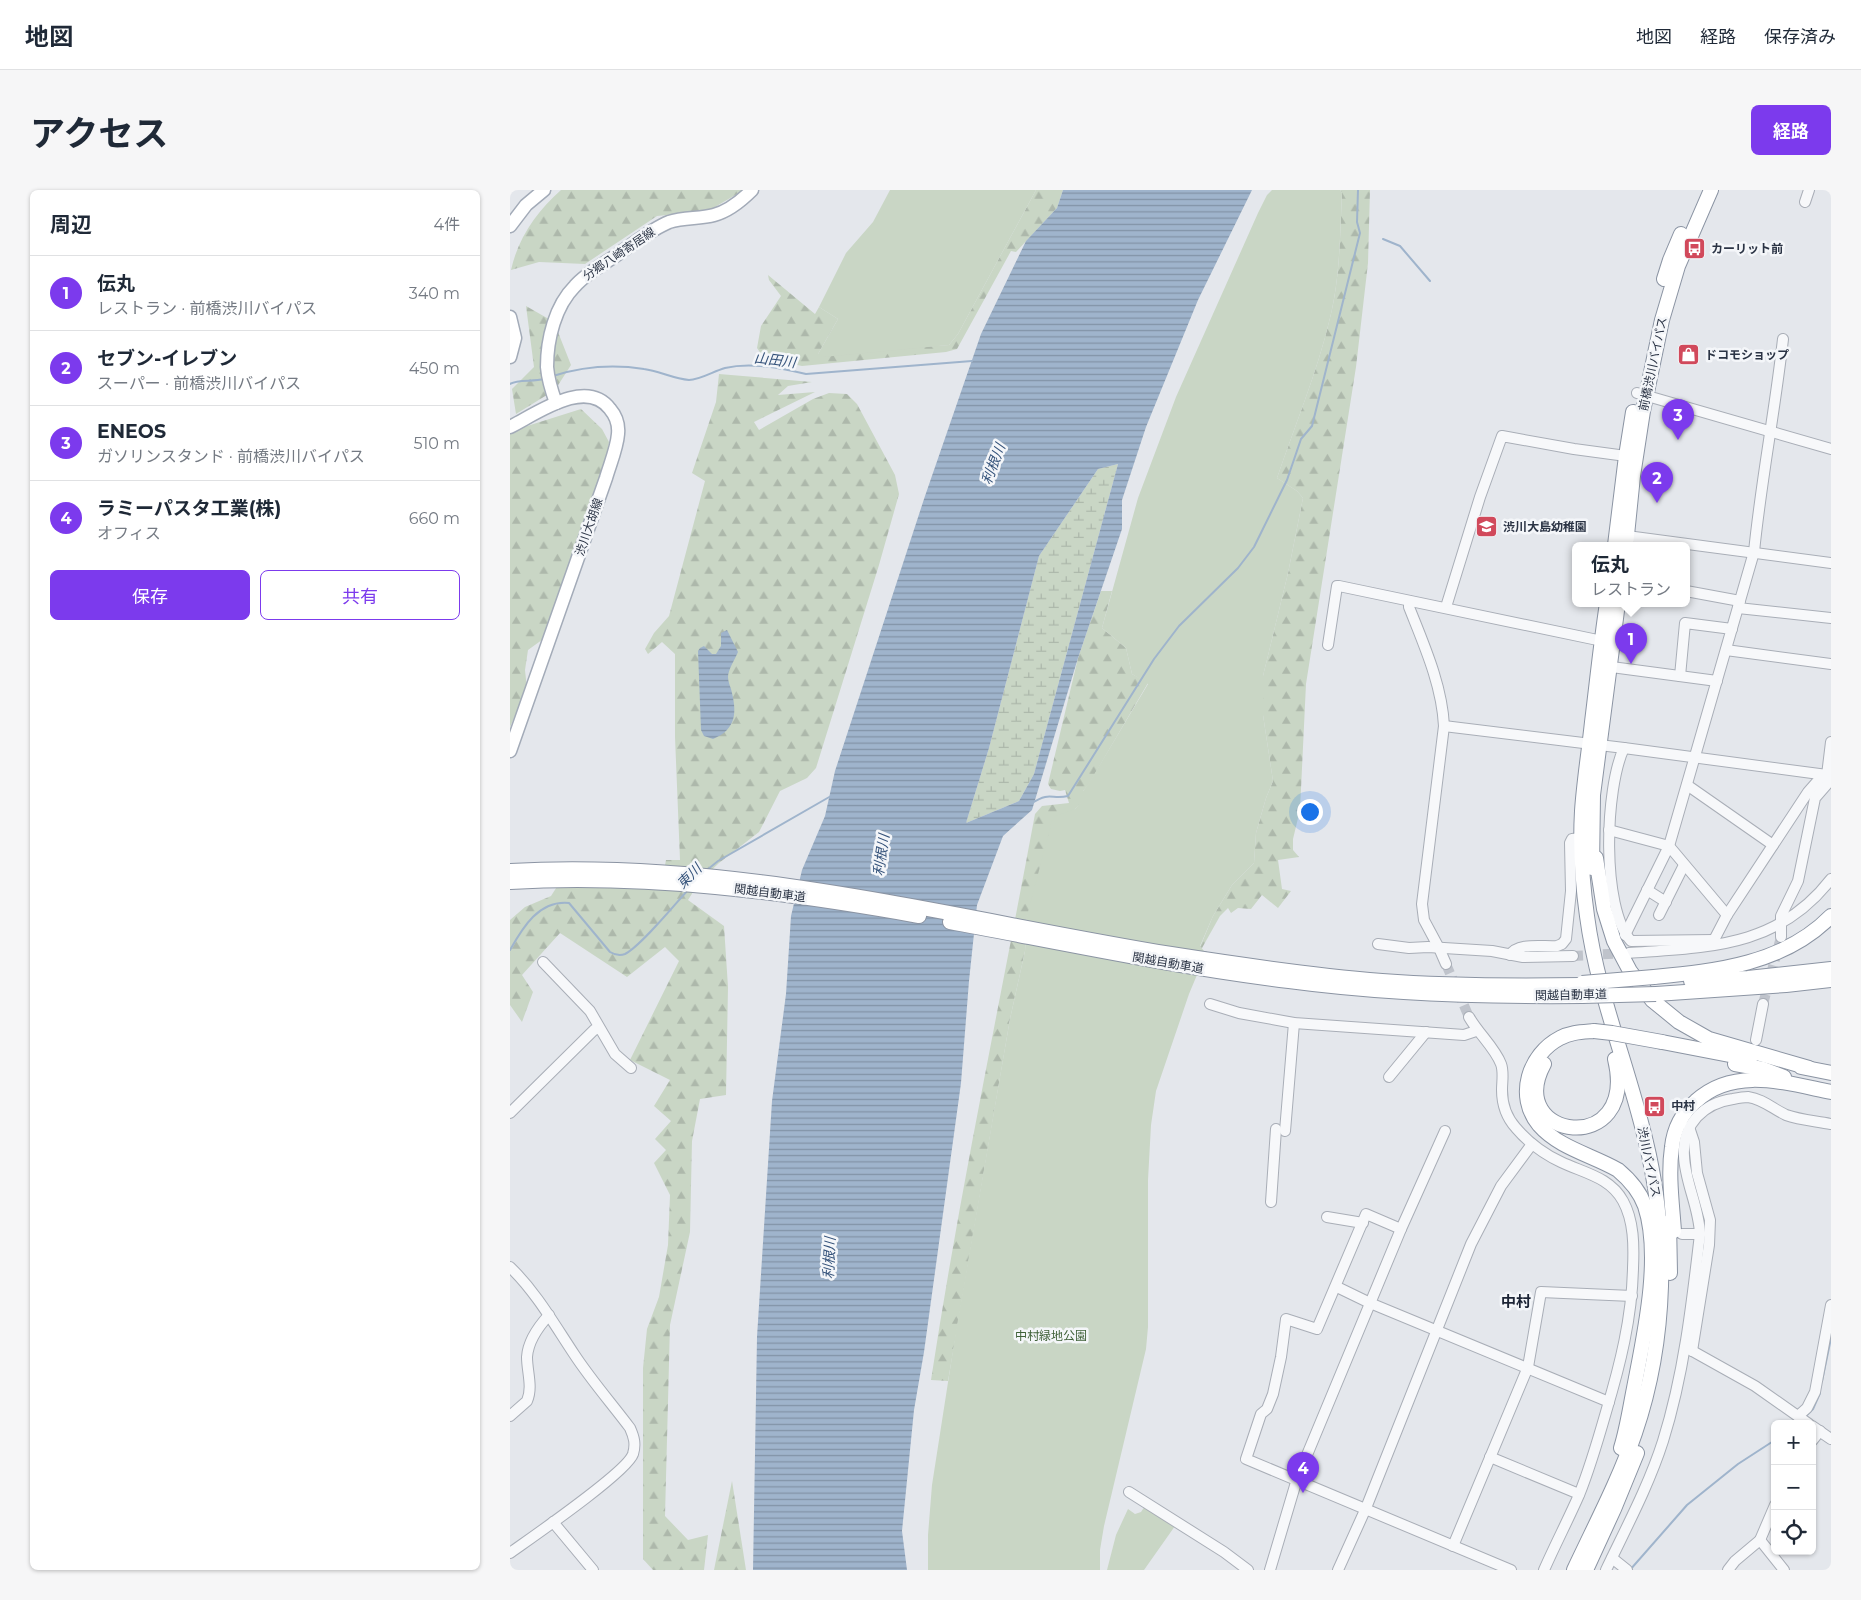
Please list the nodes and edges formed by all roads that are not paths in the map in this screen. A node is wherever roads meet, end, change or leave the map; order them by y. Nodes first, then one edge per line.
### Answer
1 (544, 190) edge
2 (752, 190) edge
3 (1700, 190) edge
4 (1711, 190) edge
5 (1719, 190) edge
6 (1809, 190) edge
7 (1805, 202) dead end
8 (510, 226) edge
9 (510, 317) edge
10 (1662, 320) junction
11 (1783, 339) dead end
12 (510, 358) edge
13 (1641, 394) junction
14 (556, 404) junction
15 (510, 427) edge
16 (1771, 430) junction
17 (1831, 449) edge
18 (1626, 456) junction
19 (1626, 541) edge
20 (1615, 542) edge
21 (1690, 546) edge
22 (1754, 552) junction
23 (1831, 563) edge
24 (1690, 592) edge
25 (1409, 601) junction
26 (1739, 605) junction
27 (1607, 607) edge
28 (1617, 607) edge
29 (1446, 608) junction
30 (1831, 618) edge
31 (1732, 629) junction
32 (1607, 642) junction
33 (1328, 645) dead end
34 (1726, 650) junction
35 (1831, 664) edge
36 (1604, 666) junction
37 (1680, 676) junction
38 (1717, 680) junction
39 (1444, 726) junction
40 (1831, 742) edge
41 (1594, 745) junction
42 (1624, 748) junction
43 (510, 751) edge
44 (1696, 757) junction
45 (1825, 775) junction
46 (1687, 785) junction
47 (1592, 820) junction
48 (1609, 830) junction
49 (1581, 838) junction
50 (1773, 845) junction
51 (1669, 846) junction
52 (1684, 865) junction
53 (510, 871) edge
54 (1831, 879) edge
55 (510, 882) edge
56 (1647, 890) junction
57 (1666, 902) junction
58 (1659, 915) dead end
59 (1727, 915) junction
60 (1831, 916) edge
61 (1781, 924) junction
62 (1625, 935) junction
63 (1781, 937) tunnel mouth
64 (1590, 943) junction
65 (1716, 943) junction
66 (1378, 944) dead end
67 (1439, 948) junction
68 (1629, 953) tunnel mouth
69 (1510, 955) junction
70 (1573, 956) tunnel mouth
71 (542, 962) dead end
72 (1446, 964) tunnel mouth
73 (1218, 966) junction
74 (1831, 969) edge
75 (1831, 981) edge
76 (1655, 985) junction
77 (1582, 988) junction
78 (1210, 1004) dead end
79 (1762, 1004) tunnel mouth
80 (1469, 1017) tunnel mouth
81 (1294, 1023) junction
82 (599, 1028) junction
83 (1476, 1031) junction
84 (1426, 1032) junction
85 (1594, 1035) junction
86 (1756, 1040) dead end
87 (1661, 1046) junction
88 (631, 1068) dead end
89 (1809, 1068) junction
90 (1831, 1072) edge
91 (1389, 1077) dead end
92 (1803, 1086) junction
93 (1831, 1092) edge
94 (510, 1113) edge
95 (1831, 1124) edge
96 (1689, 1127) junction
97 (1445, 1131) dead end
98 (1532, 1144) junction
99 (1271, 1202) dead end
100 (1327, 1217) dead end
101 (1363, 1223) junction
102 (1401, 1229) junction
103 (1682, 1234) dead end
104 (1700, 1234) junction
105 (1646, 1236) dead end
106 (1633, 1237) junction
107 (510, 1267) edge
108 (1671, 1268) junction
109 (1337, 1286) junction
110 (1632, 1296) junction
111 (1370, 1303) junction
112 (1831, 1305) edge
113 (549, 1315) junction
114 (1438, 1331) junction
115 (1688, 1349) junction
116 (1528, 1367) junction
117 (1610, 1402) junction
118 (510, 1416) edge
119 (1803, 1420) edge
120 (1807, 1420) edge
121 (1816, 1429) edge
122 (1831, 1439) edge
123 (1490, 1457) junction
124 (1297, 1479) junction
125 (1129, 1492) dead end
126 (1579, 1494) junction
127 (1366, 1508) junction
128 (1773, 1510) edge
129 (553, 1522) junction
130 (1594, 1529) junction
131 (1760, 1540) junction
132 (1452, 1546) junction
133 (510, 1553) edge
134 (1612, 1558) junction
135 (593, 1570) edge
136 (1248, 1570) edge
137 (1270, 1570) edge
138 (1338, 1570) edge
139 (1511, 1570) edge
140 (1544, 1570) edge
141 (1574, 1570) edge
142 (1586, 1570) edge
143 (1606, 1570) edge
144 (1627, 1570) edge
145 (1728, 1570) edge
146 (1784, 1570) edge

1 - 8 main road
2 - 14 main road, 分郷八崎寄居線
3 - 13 highway, 前橋渋川バイパス
4 - 10 highway, 前橋渋川バイパス
5 - 10 highway
6 - 7 street
9 - 12 main road
10 - 13 highway, 前橋渋川バイパス
11 - 16 street
13 - 16 street
13 - 18 highway, 前橋渋川バイパス
13 - 19 highway, 前橋渋川バイパス
14 - 15 main road, 渋川大胡線
14 - 43 main road, 渋川大胡線
16 - 17 street
16 - 22 street
18 - 20 highway, 前橋渋川バイパス
18 - 29 street
21 - 22 street
22 - 23 street
22 - 26 street
24 - 26 street
25 - 29 street
25 - 33 street
25 - 39 street
26 - 30 street
26 - 31 street
27 - 32 highway
28 - 32 highway
29 - 32 street
31 - 34 street
31 - 37 street
32 - 36 highway
34 - 35 street
34 - 38 street
36 - 37 street
36 - 41 highway
37 - 38 street
38 - 44 street
39 - 41 street
39 - 67 street
40 - 45 street
41 - 42 street
41 - 47 highway, 渋川バイパス
41 - 49 highway, 渋川バイパス
42 - 44 street
42 - 48 street
44 - 45 street
44 - 46 street
45 - 50 street
45 - 61 street
46 - 50 street
46 - 51 street
47 - 89 highway
47 - 108 highway, 渋川バイパス
48 - 51 street
48 - 62 street
49 - 64 highway, 渋川バイパス
49 - 69 street
50 - 59 street
51 - 52 street
51 - 56 street
52 - 57 street
52 - 59 street
53 - 73 highway, 関越自動車道
54 - 61 street
55 - 73 highway, 関越自動車道
56 - 57 street
56 - 62 street
57 - 58 street
59 - 65 street
60 - 76 highway
61 - 63 street
61 - 65 street
62 - 65 street
64 - 85 highway
64 - 130 highway, 渋川バイパス
65 - 68 street
66 - 67 street
67 - 69 street
67 - 72 street
69 - 70 street
71 - 82 street
73 - 77 highway, 関越自動車道
73 - 77 highway, 関越自動車道
74 - 76 highway, 関越自動車道
75 - 76 highway, 関越自動車道
76 - 77 highway, 関越自動車道, bridge
78 - 81 street
79 - 86 street
80 - 83 street
81 - 84 street
81 - 99 street
82 - 88 street
82 - 94 street
83 - 84 street
83 - 98 street
84 - 91 street
85 - 87 highway
85 - 130 highway
87 - 89 highway
87 - 92 highway
89 - 90 highway
92 - 93 highway
92 - 108 highway
95 - 96 street
96 - 104 street
96 - 115 street
97 - 102 street
98 - 106 street
98 - 114 street
100 - 101 street
101 - 102 street
101 - 109 street
102 - 111 street
103 - 104 street
104 - 115 street
105 - 106 street
106 - 110 street
107 - 113 street
108 - 142 highway, 渋川バイパス
109 - 111 street
109 - 124 street
110 - 116 street
110 - 117 street
111 - 114 street
111 - 124 street
112 - 120 street
113 - 118 street
113 - 129 street
114 - 116 street
114 - 127 street
115 - 119 street
115 - 134 street
116 - 117 street
116 - 123 street
117 - 126 street
121 - 122 street
123 - 126 street
123 - 132 street
124 - 127 street
124 - 137 street
125 - 136 street
126 - 140 street
127 - 132 street
127 - 138 street
128 - 131 street
129 - 133 street
129 - 135 street
130 - 141 highway, 渋川バイパス
131 - 145 street
131 - 146 street
132 - 139 street
134 - 143 street
134 - 144 street

